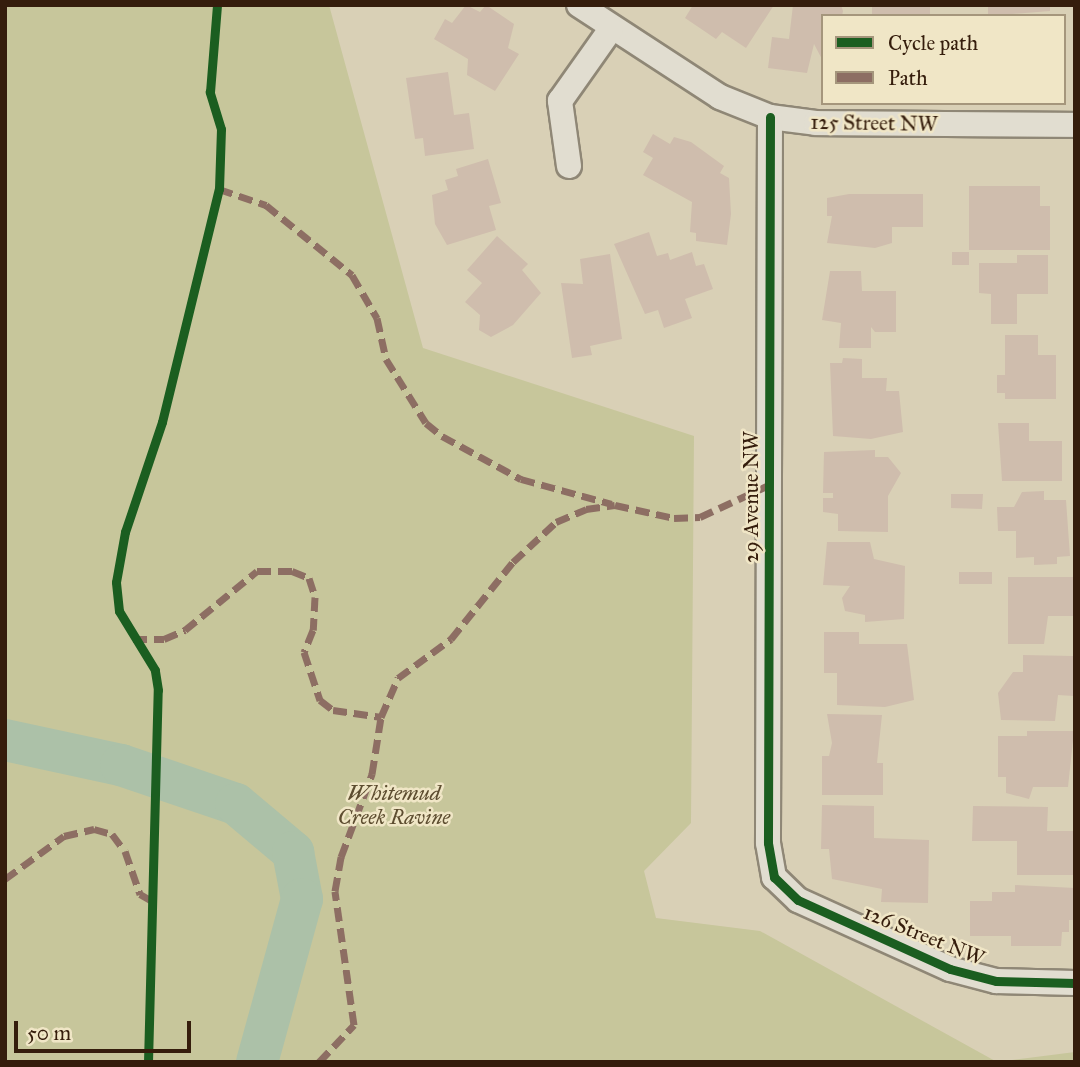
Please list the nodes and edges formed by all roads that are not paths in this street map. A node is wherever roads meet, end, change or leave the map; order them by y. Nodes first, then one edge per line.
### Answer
1 (579, 5) edge
2 (611, 29) junction
3 (770, 117) junction
4 (1075, 125) edge
5 (569, 166) dead end
6 (774, 877) joint
7 (1075, 983) edge

1 - 2 street, 125 Street NW
2 - 3 street, 125 Street NW
2 - 5 street
3 - 4 street, 125 Street NW
3 - 6 street, 29 Avenue NW
6 - 7 street, 126 Street NW

